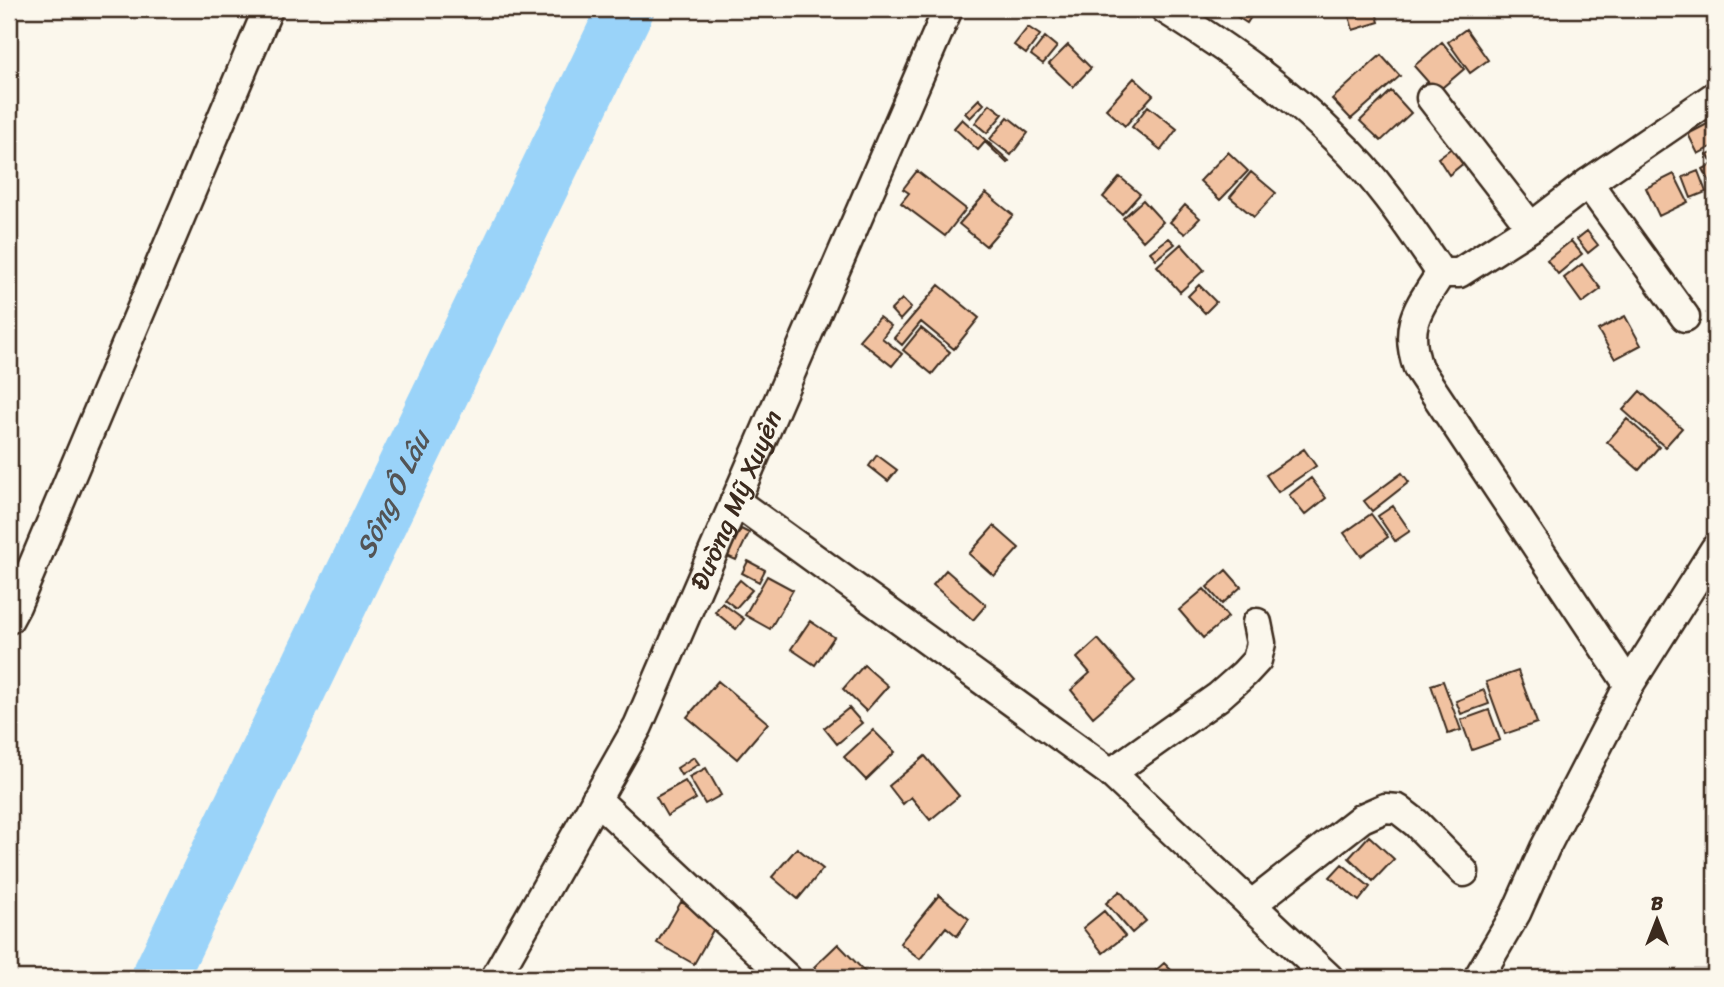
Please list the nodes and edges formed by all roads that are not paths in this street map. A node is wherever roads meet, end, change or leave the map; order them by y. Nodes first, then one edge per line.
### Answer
1 (268, 9) edge
2 (948, 9) edge
3 (1165, 9) edge
4 (1715, 96) edge
5 (1431, 98) dead end
6 (1588, 183) junction
7 (1531, 227) junction
8 (1441, 273) junction
9 (1685, 317) dead end
10 (735, 501) junction
11 (1715, 549) edge
12 (11, 609) edge
13 (1257, 623) dead end
14 (1629, 685) junction
15 (1111, 773) junction
16 (597, 799) junction
17 (1464, 872) dead end
18 (1251, 905) junction
19 (495, 978) edge
20 (787, 978) edge
21 (1329, 978) edge
22 (1478, 978) edge

1 - 12 street
2 - 10 street, Đường Mỹ Xuyên
3 - 8 street
4 - 6 street
5 - 7 street
6 - 7 street
6 - 9 street
7 - 8 street
8 - 14 street
10 - 15 street
10 - 16 street, Đường Mỹ Xuyên
11 - 14 street
13 - 15 street
14 - 22 street
15 - 18 street
16 - 19 street, Đường Mỹ Xuyên
16 - 20 street
17 - 18 street
18 - 21 street

